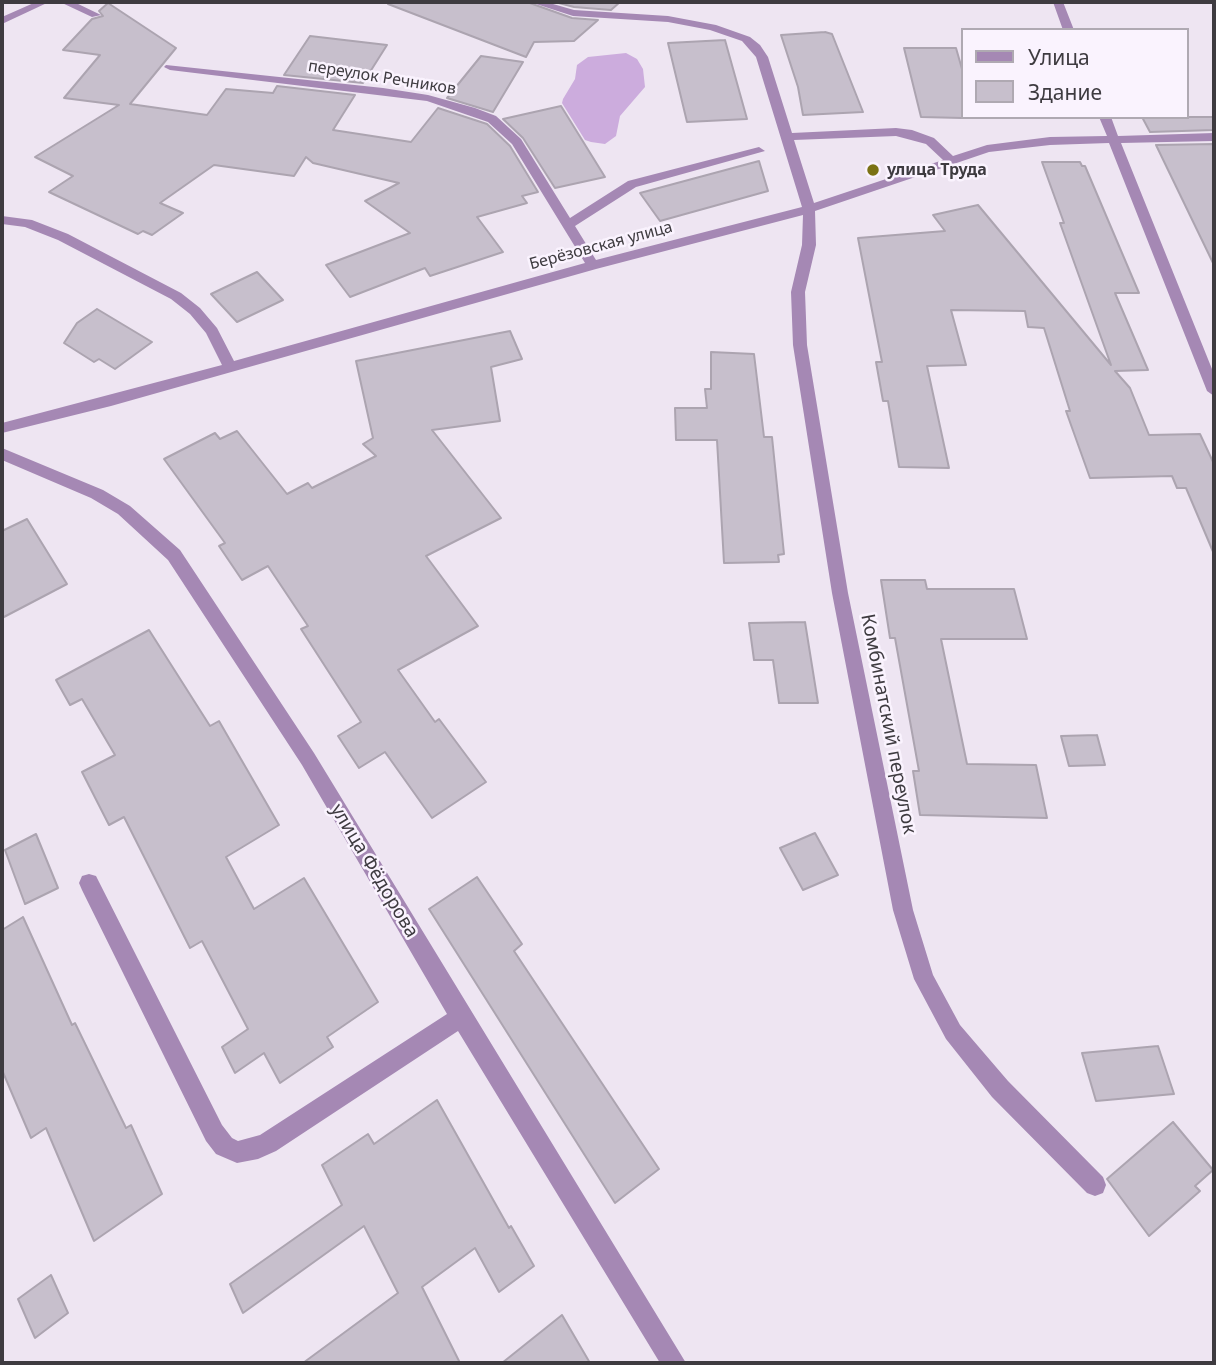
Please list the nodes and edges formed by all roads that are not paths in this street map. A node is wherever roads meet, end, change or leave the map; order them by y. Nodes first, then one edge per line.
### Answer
1 (44, 2) edge
2 (65, 2) edge
3 (535, 2) edge
4 (1058, 2) edge
5 (96, 15) dead end
6 (2, 21) edge
7 (1068, 28) edge
8 (170, 67) dead end
9 (1106, 119) edge
10 (1214, 137) edge
11 (785, 138) junction
12 (1114, 139) junction
13 (759, 151) dead end
14 (950, 160) junction
15 (809, 209) junction
16 (2, 220) edge
17 (568, 225) junction
18 (593, 265) junction
19 (230, 367) junction
20 (1214, 391) edge
21 (2, 428) edge
22 (2, 454) edge
23 (89, 883) dead end
24 (461, 1017) junction
25 (1095, 1185) dead end
26 (674, 1363) edge

1 - 6 street
2 - 5 street
3 - 11 street, Комбинатский переулок
4 - 7 street
8 - 17 street, переулок Речников
9 - 12 street
10 - 12 street, Берёзовская улица
11 - 14 street
11 - 15 street, Комбинатский переулок
12 - 14 street, Берёзовская улица
12 - 20 street
13 - 17 street
14 - 15 street, Берёзовская улица
15 - 18 street, Берёзовская улица
15 - 25 street, Комбинатский переулок
16 - 19 street
17 - 18 street, переулок Речников
18 - 19 street, Берёзовская улица
19 - 21 street, Берёзовская улица
22 - 24 street, улица Фёдорова
23 - 24 street
24 - 26 street, улица Фёдорова

